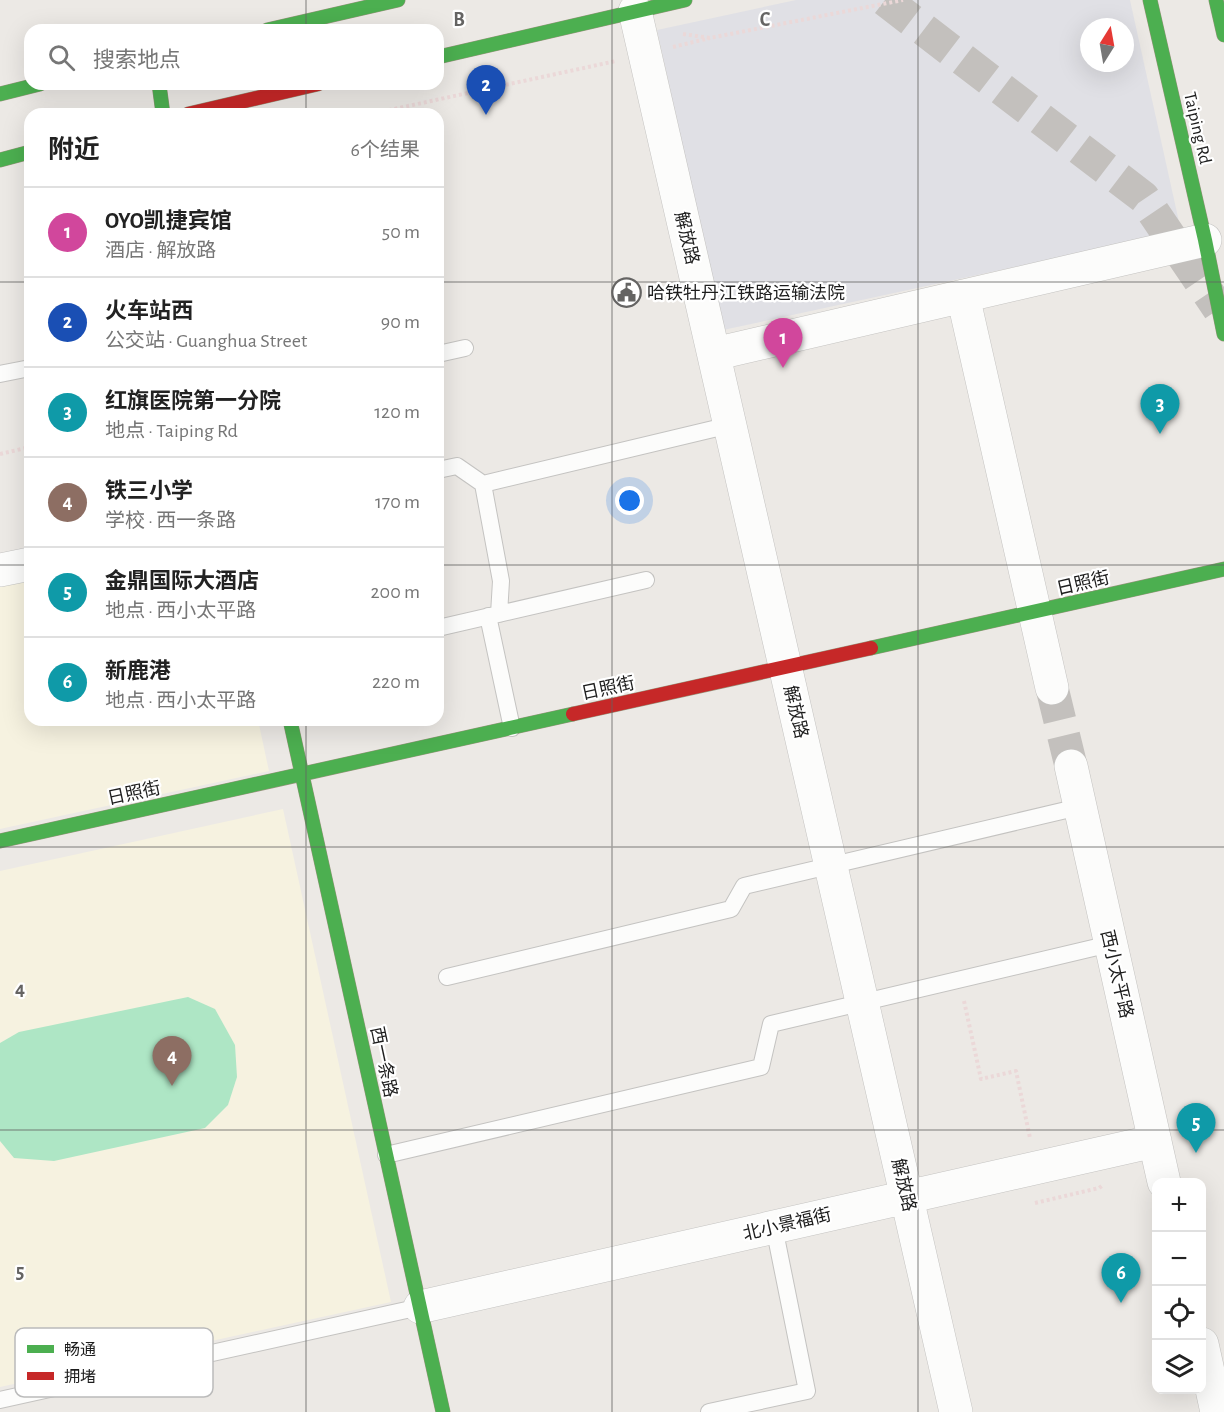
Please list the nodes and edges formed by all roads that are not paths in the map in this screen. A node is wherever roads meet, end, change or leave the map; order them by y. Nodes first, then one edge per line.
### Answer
1 (398, 0) edge
2 (685, 0) edge
3 (1150, 0) edge
4 (1216, 0) edge
5 (635, 11) junction
6 (293, 24) edge
7 (1224, 35) edge
8 (444, 56) edge
9 (24, 88) edge
10 (160, 90) edge
11 (292, 90) edge
12 (0, 94) edge
13 (162, 108) edge
14 (214, 108) edge
15 (24, 153) edge
16 (0, 159) edge
17 (1204, 240) junction
18 (963, 296) junction
19 (1224, 334) edge
20 (465, 348) dead end
21 (444, 353) edge
22 (714, 354) junction
23 (24, 369) edge
24 (0, 374) edge
25 (730, 425) junction
26 (444, 469) edge
27 (483, 484) junction
28 (24, 565) edge
29 (1224, 569) edge
30 (0, 570) edge
31 (646, 580) dead end
32 (1035, 612) junction
33 (493, 615) junction
34 (444, 627) edge
35 (786, 668) junction
36 (1052, 688) tunnel mouth
37 (291, 726) edge
38 (512, 728) junction
39 (1071, 766) tunnel mouth
40 (302, 774) junction
41 (1079, 807) junction
42 (0, 841) edge
43 (831, 865) junction
44 (1110, 944) junction
45 (447, 977) dead end
46 (862, 1002) junction
47 (1155, 1141) junction
48 (386, 1155) junction
49 (1163, 1178) edge
50 (907, 1197) junction
51 (774, 1227) junction
52 (420, 1307) junction
53 (213, 1353) edge
54 (1206, 1362) edge
55 (15, 1397) edge
56 (0, 1400) edge
57 (443, 1412) edge
58 (709, 1412) edge
59 (956, 1412) edge
60 (1217, 1412) edge

1 - 6 main road
2 - 5 main road
3 - 17 main road, Taiping Rd
4 - 7 main road
5 - 8 main road
5 - 22 street, 解放路
9 - 12 main road
10 - 13 main road
11 - 14 main road
15 - 16 main road
17 - 18 street
17 - 19 main road, Taiping Rd
18 - 22 street
18 - 32 street
20 - 21 lane
22 - 25 street, 解放路
23 - 24 lane
25 - 27 lane
25 - 35 street, 解放路
26 - 27 lane
27 - 33 lane
28 - 30 street
29 - 32 main road, 日照街
31 - 33 lane
32 - 35 main road, 日照街
32 - 36 street
33 - 34 lane
33 - 38 lane
35 - 38 main road, 日照街
35 - 43 street, 解放路
37 - 40 main road, 西一条路
38 - 40 main road, 日照街
39 - 41 street, 西小太平路
40 - 42 main road, 日照街
40 - 48 main road, 西一条路
41 - 43 lane
41 - 44 street, 西小太平路
43 - 45 lane
43 - 46 street, 解放路
44 - 46 lane
44 - 47 street, 西小太平路
46 - 48 lane
46 - 50 street, 解放路
47 - 49 street, 西小太平路
47 - 50 street, 北小景福街
48 - 52 main road, 西一条路
50 - 51 street, 北小景福街
50 - 59 street, 解放路
51 - 52 street, 北小景福街
51 - 58 lane
52 - 53 lane
52 - 57 main road, 西一条路
54 - 60 street
55 - 56 lane

